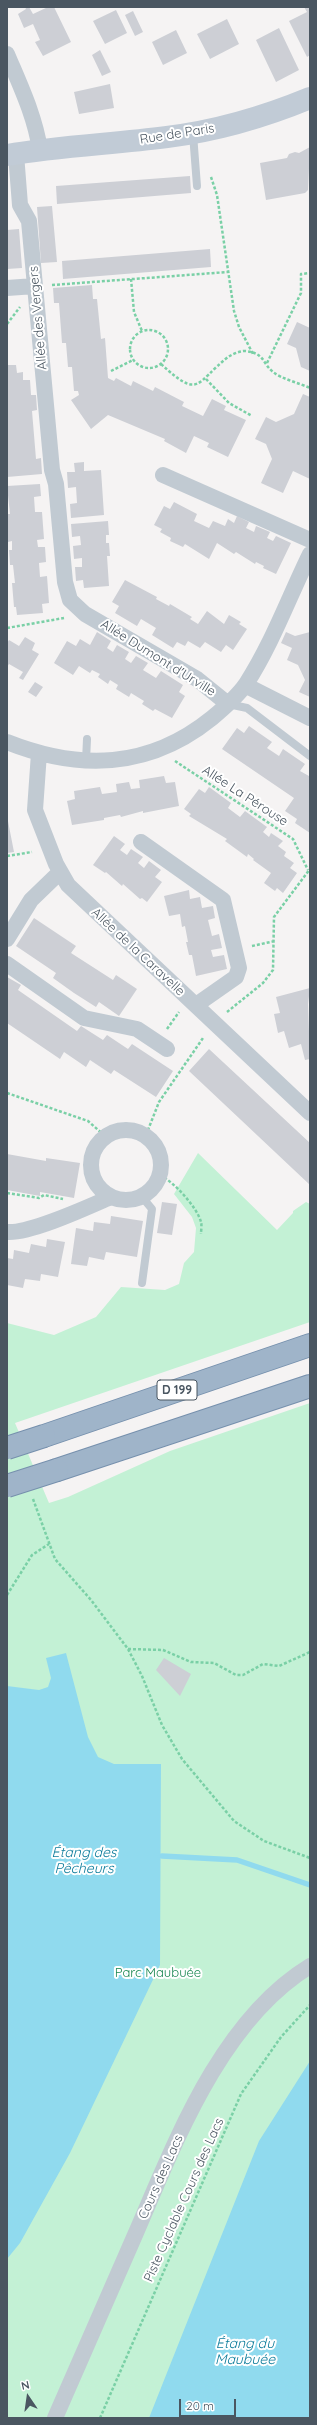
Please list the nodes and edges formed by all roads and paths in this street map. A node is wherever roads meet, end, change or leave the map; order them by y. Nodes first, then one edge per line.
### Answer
1 (7, 54) edge
2 (310, 98) edge
3 (192, 133) junction
4 (40, 150) junction
5 (12, 154) edge
6 (196, 168) junction
7 (197, 186) dead end
8 (228, 272) junction
9 (310, 273) edge
10 (131, 279) junction
11 (35, 286) junction
12 (7, 288) edge
13 (142, 331) junction
14 (253, 354) junction
15 (133, 360) junction
16 (267, 362) junction
17 (161, 364) junction
18 (111, 371) dead end
19 (206, 379) junction
20 (310, 388) edge
21 (252, 416) dead end
22 (163, 474) dead end
23 (56, 484) joint
24 (310, 540) edge
25 (310, 554) edge
26 (85, 614) junction
27 (7, 628) edge
28 (245, 685) junction
29 (228, 704) junction
30 (310, 718) edge
31 (87, 739) dead end
32 (7, 742) edge
33 (158, 750) junction
34 (39, 753) junction
35 (310, 756) edge
36 (86, 761) junction
37 (141, 842) dead end
38 (37, 851) dead end
39 (7, 856) edge
40 (309, 869) edge
41 (60, 872) junction
42 (7, 939) edge
43 (275, 941) junction
44 (256, 945) dead end
45 (7, 964) edge
46 (189, 1007) junction
47 (227, 1012) dead end
48 (203, 1038) dead end
49 (163, 1046) joint
50 (7, 1093) edge
51 (304, 1097) edge
52 (310, 1113) edge
53 (146, 1135) junction
54 (105, 1136) junction
55 (160, 1175) junction
56 (7, 1193) edge
57 (112, 1197) junction
58 (142, 1197) junction
59 (86, 1207) junction
60 (7, 1232) edge
61 (200, 1234) dead end
62 (142, 1283) dead end
63 (310, 1345) edge
64 (310, 1386) edge
65 (7, 1448) edge
66 (7, 1486) edge
67 (36, 1508) dead end
68 (49, 1544) junction
69 (7, 1595) edge
70 (128, 1648) junction
71 (310, 1652) edge
72 (310, 1858) edge
73 (310, 1966) edge
74 (310, 2005) edge
75 (55, 2418) edge
76 (100, 2418) edge

1 - 4 street
2 - 3 main road, Rue de Paris
3 - 4 main road, Rue de Paris
3 - 6 lane
4 - 5 main road, Rue de Paris
5 - 11 street, Allée des Vergers
6 - 7 lane
6 - 8 path
8 - 10 path
8 - 14 path
9 - 16 path
10 - 11 path
10 - 13 path
11 - 12 street
11 - 23 street, Allée des Vergers
13 - 15 path
13 - 17 path
14 - 16 path
14 - 19 path
15 - 17 path
15 - 18 path
16 - 20 path
17 - 19 path
19 - 21 path
22 - 24 street
23 - 26 street, Allée Dumont d'Urville
25 - 28 street
26 - 27 path, Allée Dumont d'Urville
26 - 29 street, Allée Dumont d'Urville
28 - 29 street
28 - 30 street
29 - 33 street
29 - 35 lane
31 - 36 lane
32 - 34 street
33 - 36 street
33 - 40 path, Allée La Pérouse
34 - 36 street
34 - 41 street, Allée de la Caravelle
37 - 46 street
38 - 39 path
40 - 43 path
41 - 42 street
41 - 46 street, Allée de la Caravelle
43 - 44 path
43 - 47 path
45 - 49 street
46 - 49 path
46 - 51 street, Allée de la Caravelle
48 - 53 path
50 - 54 path
51 - 52 street, Allée de la Caravelle
53 - 54 street
53 - 55 street
54 - 57 street
55 - 58 street
55 - 61 path
56 - 59 path
57 - 58 street
57 - 59 street
58 - 62 lane
59 - 60 street
63 - 65 highway, D 199, bridge
64 - 66 highway, bridge
67 - 68 path
68 - 69 path
68 - 70 path
70 - 71 path
70 - 72 path
73 - 75 street, Cours des Lacs
74 - 76 path, Piste Cyclable Cours des Lacs

